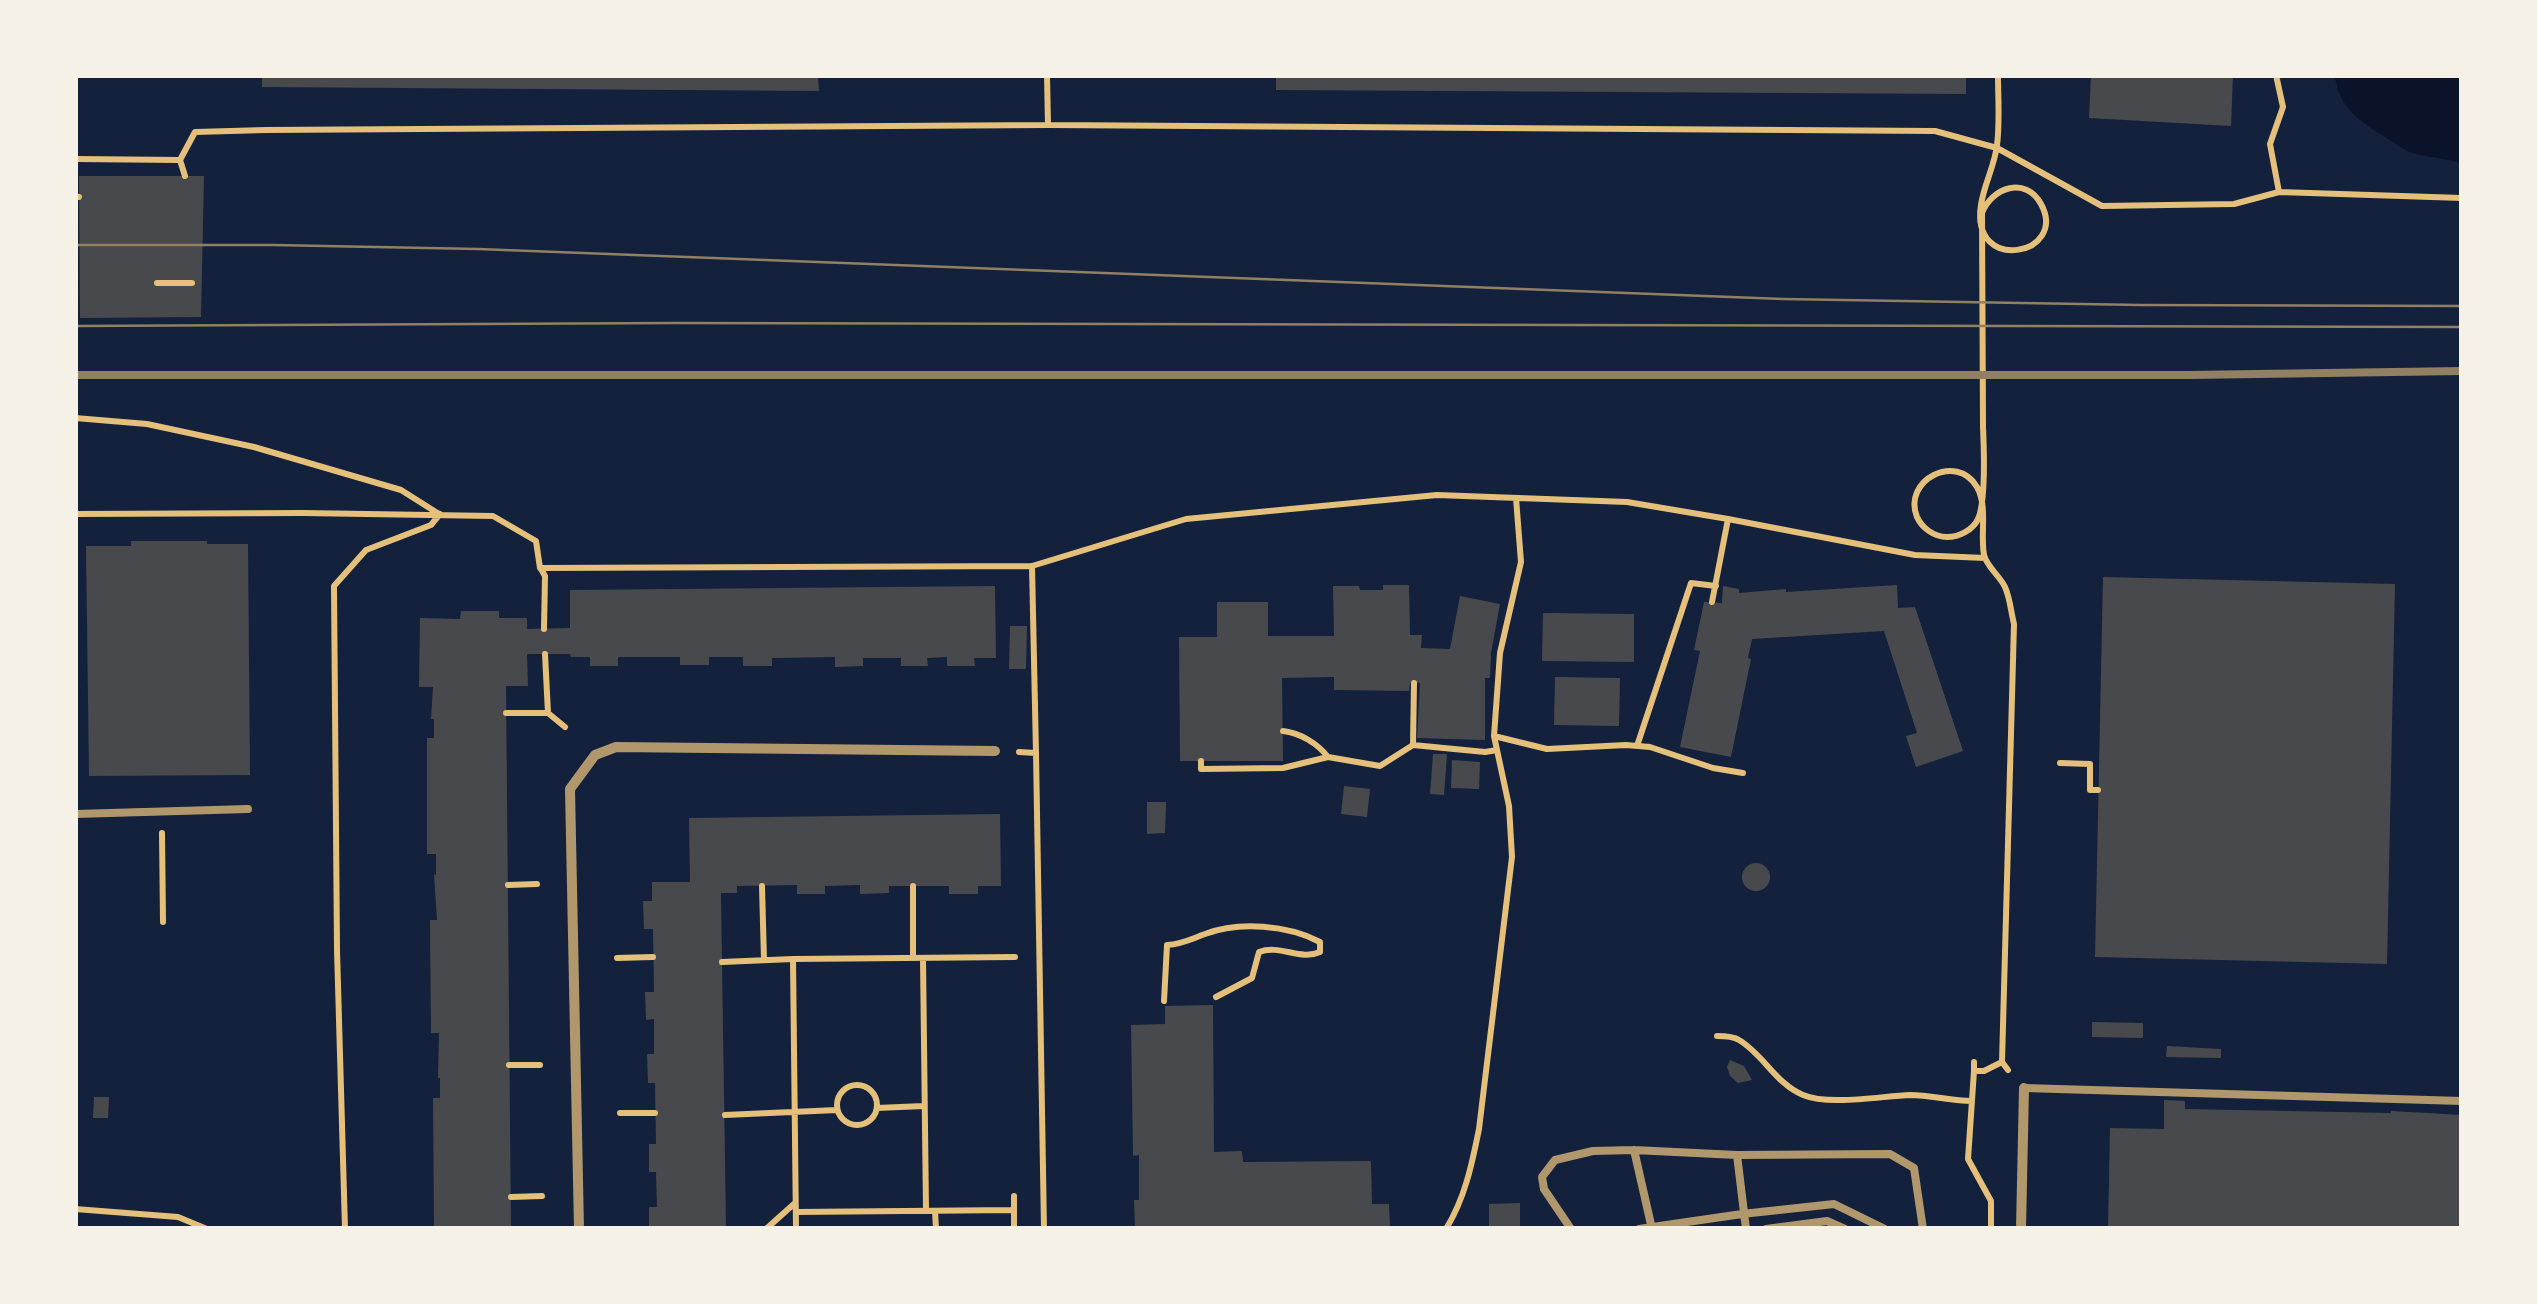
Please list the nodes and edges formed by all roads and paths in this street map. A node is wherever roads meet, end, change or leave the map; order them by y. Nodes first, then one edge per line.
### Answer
1 (1047, 75) edge
2 (1998, 75) edge
3 (2276, 75) edge
4 (1048, 125) junction
5 (1997, 148) junction
6 (75, 159) edge
7 (180, 160) junction
8 (185, 176) dead end
9 (2279, 192) junction
10 (2462, 198) edge
11 (157, 283) dead end
12 (192, 284) dead end
13 (75, 418) edge
14 (1516, 498) junction
15 (75, 514) edge
16 (440, 514) junction
17 (1728, 519) junction
18 (1984, 558) junction
19 (1032, 566) junction
20 (540, 568) junction
21 (1716, 586) junction
22 (1712, 602) dead end
23 (544, 628) dead end
24 (545, 654) dead end
25 (1414, 683) dead end
26 (506, 713) dead end
27 (548, 713) junction
28 (565, 727) dead end
29 (1283, 731) dead end
30 (1494, 736) junction
31 (1414, 745) junction
32 (1638, 746) junction
33 (1497, 750) junction
34 (995, 751) joint
35 (1036, 752) junction
36 (1328, 757) junction
37 (1201, 761) dead end
38 (2060, 763) dead end
39 (1743, 773) dead end
40 (2098, 790) dead end
41 (248, 810) dead end
42 (162, 812) junction
43 (75, 814) edge
44 (537, 884) dead end
45 (508, 885) dead end
46 (762, 886) dead end
47 (913, 886) dead end
48 (163, 922) dead end
49 (653, 957) dead end
50 (1014, 957) dead end
51 (616, 958) dead end
52 (913, 958) junction
53 (923, 958) junction
54 (764, 960) junction
55 (793, 960) junction
56 (722, 962) dead end
57 (1216, 997) dead end
58 (1164, 1001) dead end
59 (1717, 1036) dead end
60 (1974, 1062) dead end
61 (2002, 1062) junction
62 (510, 1065) dead end
63 (540, 1065) dead end
64 (1974, 1071) junction
65 (2024, 1088) junction
66 (1972, 1101) junction
67 (2462, 1101) edge
68 (924, 1106) junction
69 (878, 1108) junction
70 (836, 1110) junction
71 (655, 1112) dead end
72 (796, 1112) junction
73 (620, 1113) dead end
74 (724, 1115) dead end
75 (1634, 1150) junction
76 (1737, 1154) junction
77 (511, 1196) dead end
78 (542, 1196) dead end
79 (1014, 1196) dead end
80 (796, 1202) junction
81 (75, 1209) edge
82 (930, 1210) junction
83 (1014, 1210) junction
84 (796, 1212) junction
85 (1742, 1214) junction
86 (1652, 1228) edge
87 (207, 1229) edge
88 (345, 1229) edge
89 (579, 1229) edge
90 (766, 1229) edge
91 (796, 1229) edge
92 (936, 1229) edge
93 (1014, 1229) edge
94 (1044, 1229) edge
95 (1446, 1229) edge
96 (1571, 1229) edge
97 (1640, 1229) edge
98 (1746, 1229) edge
99 (1766, 1229) edge
100 (1845, 1229) edge
101 (1885, 1229) edge
102 (1923, 1229) edge
103 (1990, 1229) edge
104 (2021, 1229) edge

1 - 4 path
2 - 5 path
3 - 9 path
4 - 5 path
4 - 7 path
5 - 9 path
5 - 18 path
6 - 7 path
7 - 8 path
9 - 10 path
11 - 12 path
13 - 16 path
14 - 17 path
14 - 19 path
14 - 30 path
15 - 16 path
16 - 20 path
16 - 88 path
17 - 18 path
17 - 21 path
18 - 61 path
19 - 20 path
19 - 35 path
20 - 23 path
21 - 22 path
21 - 32 path
24 - 27 path
25 - 31 path
26 - 27 path
27 - 28 path
29 - 36 path
30 - 32 path
30 - 33 path
31 - 33 path
31 - 36 path
32 - 39 path
33 - 95 path
34 - 35 path
34 - 89 street
35 - 94 path
36 - 37 path
38 - 40 path
41 - 42 lane
42 - 43 lane
42 - 48 path
44 - 45 path
46 - 54 path
47 - 52 path
49 - 51 path
50 - 53 path
52 - 53 path
52 - 55 path
53 - 68 path
54 - 55 path
54 - 56 path
55 - 72 path
57 - 58 path
59 - 66 path
60 - 64 path
61 - 64 path
61 - 65 path
62 - 63 path
64 - 66 path
65 - 67 lane
65 - 104 street
66 - 103 path
68 - 69 path
68 - 82 path
69 - 70 path
69 - 70 path
70 - 72 path
71 - 73 path
72 - 74 path
72 - 80 path
75 - 76 lane
75 - 86 lane
75 - 96 lane
76 - 85 lane
76 - 102 lane
77 - 78 path
79 - 83 path
80 - 84 path
80 - 90 path
81 - 87 path
82 - 83 path
82 - 84 path
82 - 92 path
83 - 93 path
84 - 91 path
85 - 86 lane
85 - 98 lane
85 - 101 lane
86 - 97 lane
99 - 100 lane

